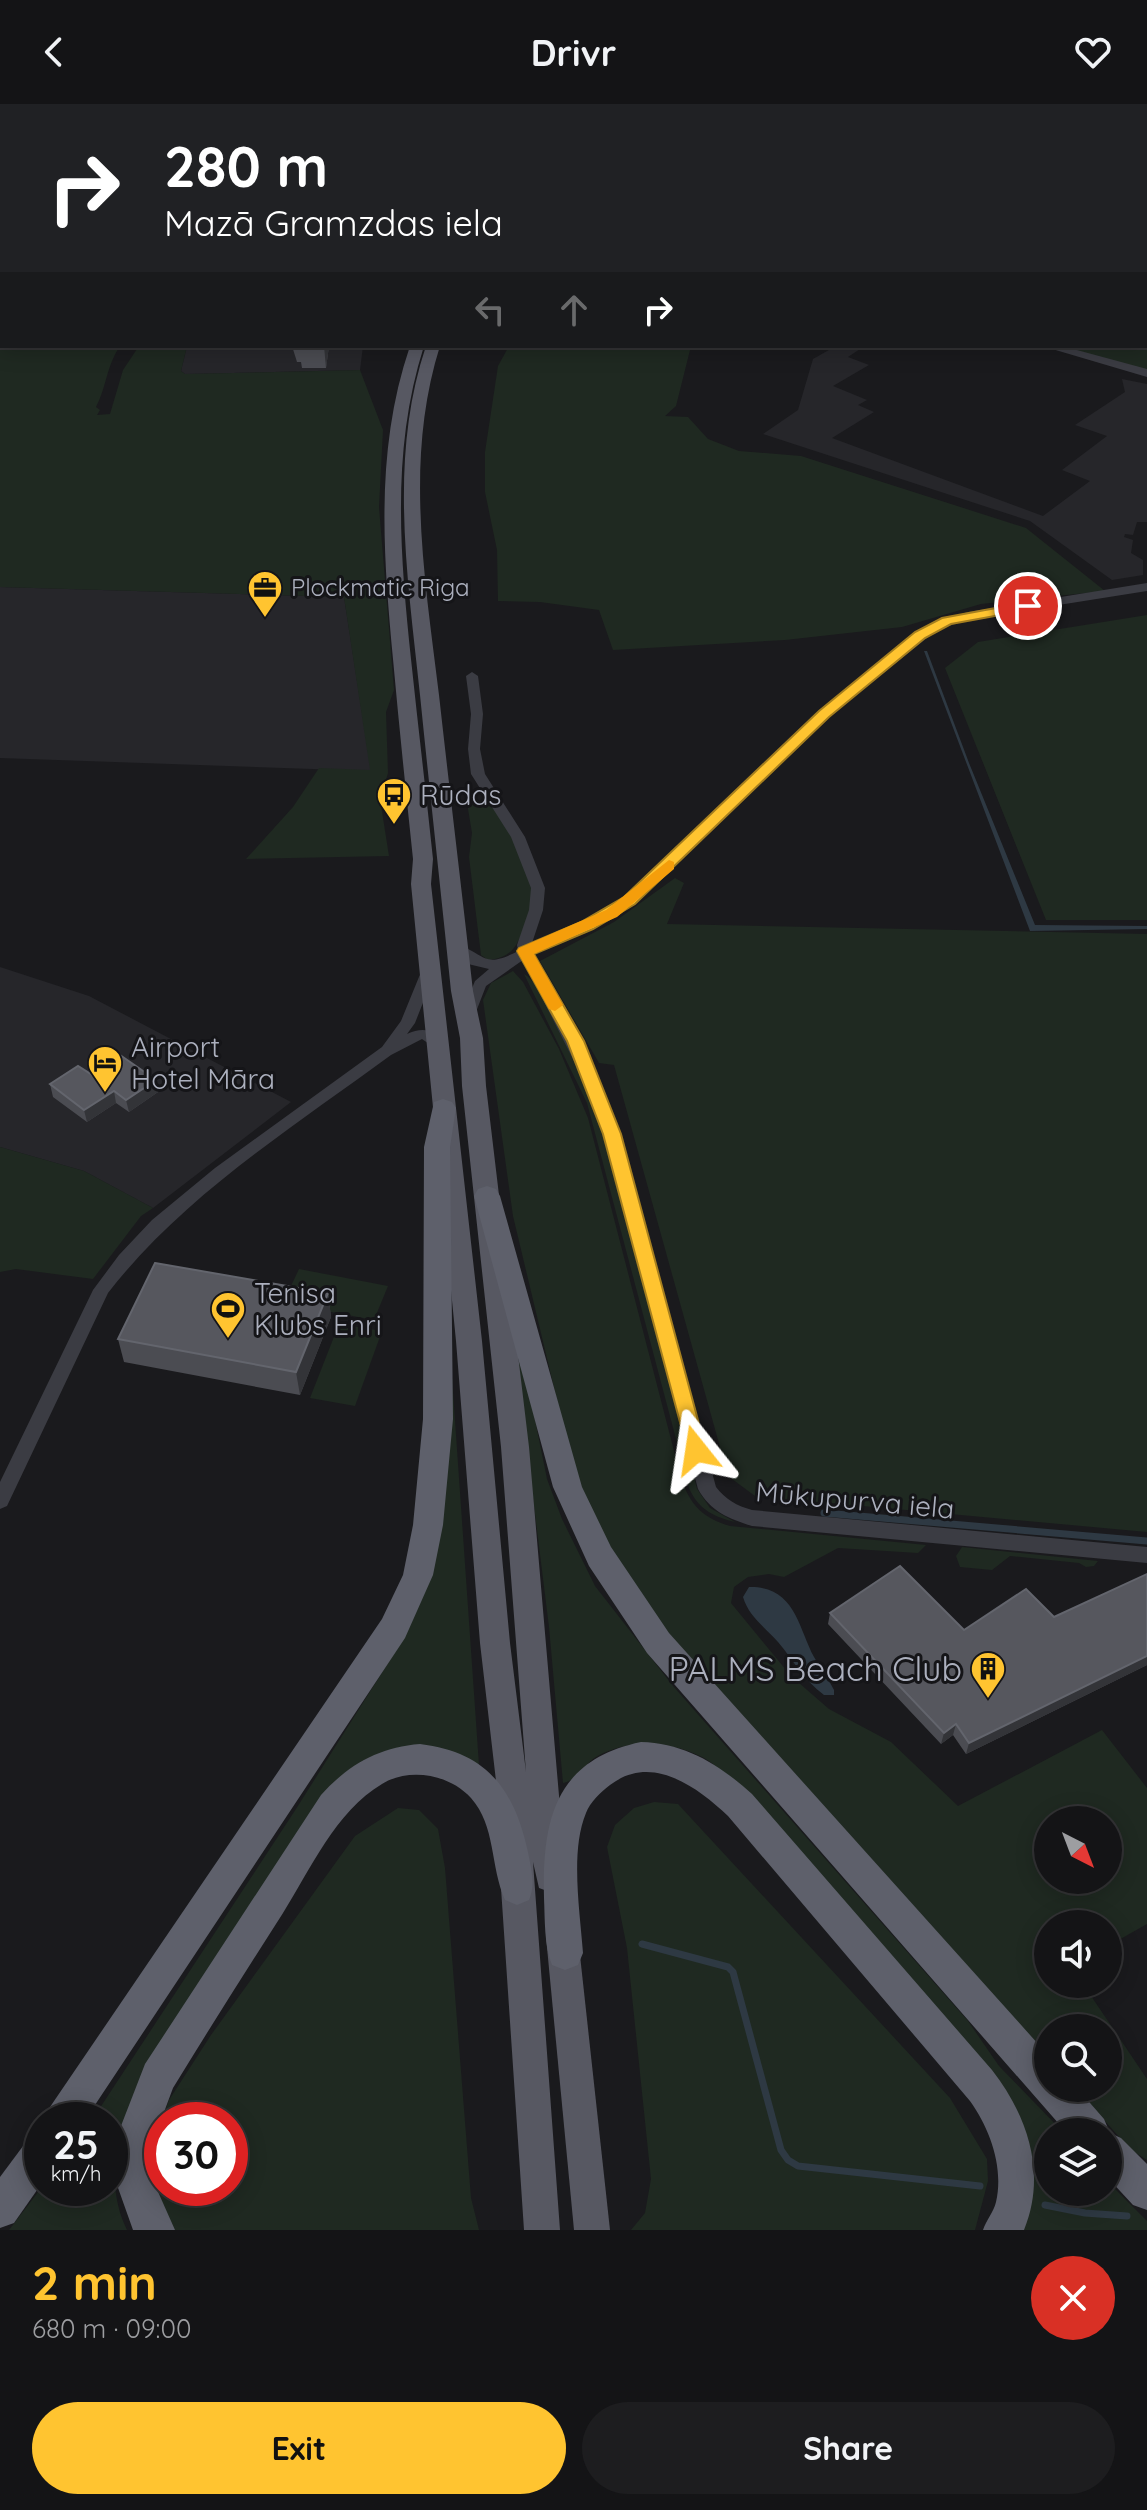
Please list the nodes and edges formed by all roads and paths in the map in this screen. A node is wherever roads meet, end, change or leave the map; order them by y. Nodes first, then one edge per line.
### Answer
1 (416, 348) edge
2 (432, 348) edge
3 (1055, 348) edge
4 (1147, 373) edge
5 (1147, 587) edge
6 (472, 676) dead end
7 (457, 949) junction
8 (525, 951) junction
9 (505, 964) junction
10 (430, 965) junction
11 (469, 1013) junction
12 (437, 1042) junction
13 (386, 1051) junction
14 (443, 1108) junction
15 (487, 1196) junction
16 (0, 1501) edge
17 (1147, 1555) edge
18 (517, 1888) junction
19 (565, 1953) junction
20 (1034, 2067) edge
21 (75, 2102) edge
22 (1064, 2102) edge
23 (1079, 2118) edge
24 (1122, 2165) edge
25 (24, 2176) edge
26 (1147, 2191) edge
27 (0, 2209) edge
28 (590, 2216) edge
29 (542, 2218) edge
30 (156, 2230) edge
31 (1002, 2230) edge

1 - 10 main road
2 - 7 main road
3 - 4 street
5 - 8 street
6 - 8 street
7 - 9 street
7 - 11 main road
8 - 9 street
8 - 17 street, Mūkupurva iela
9 - 11 street
10 - 12 main road
10 - 13 street
11 - 15 main road
12 - 13 street
12 - 14 main road
13 - 16 street
14 - 18 main road
14 - 21 highway
15 - 19 main road
15 - 20 highway
18 - 29 main road
18 - 30 highway
19 - 28 main road
19 - 31 highway
22 - 23 highway
24 - 26 highway
25 - 27 highway

